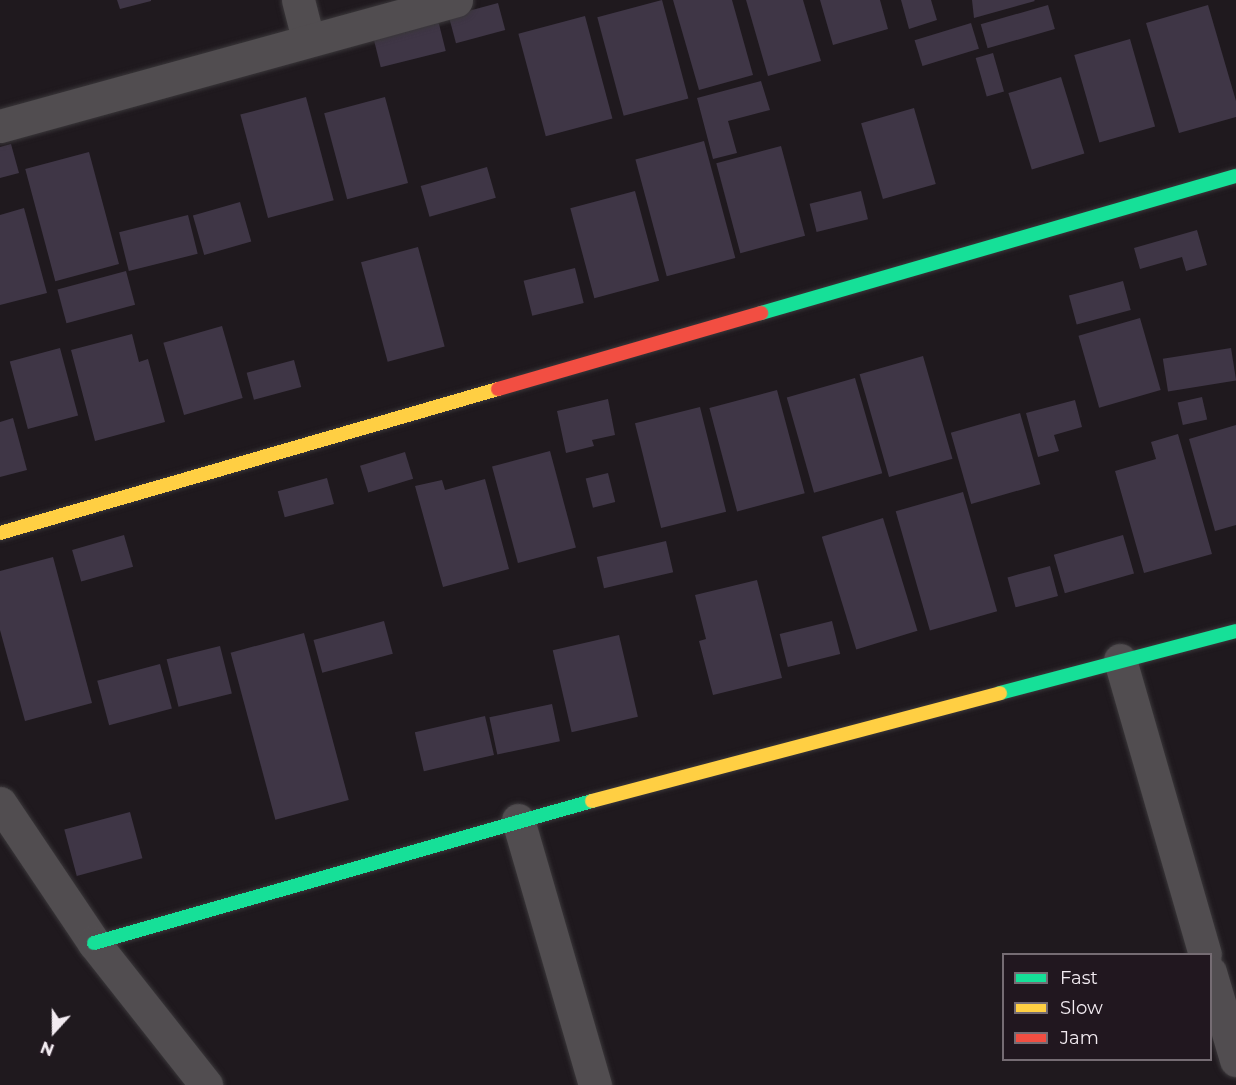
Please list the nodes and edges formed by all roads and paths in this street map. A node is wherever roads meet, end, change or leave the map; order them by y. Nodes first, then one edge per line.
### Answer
1 (298, 0) edge
2 (456, 0) edge
3 (308, 39) junction
4 (0, 126) edge
5 (1236, 176) edge
6 (0, 533) edge
7 (1236, 631) edge
8 (1120, 660) junction
9 (0, 802) edge
10 (518, 820) junction
11 (94, 943) junction
12 (1205, 953) edge
13 (1212, 979) edge
14 (1236, 1060) edge
15 (206, 1085) edge
16 (595, 1085) edge

1 - 3 street
2 - 3 street
3 - 4 street
5 - 6 street
7 - 8 street
8 - 10 street
8 - 12 street
9 - 11 street
10 - 11 street
10 - 16 street
11 - 15 street
13 - 14 street

